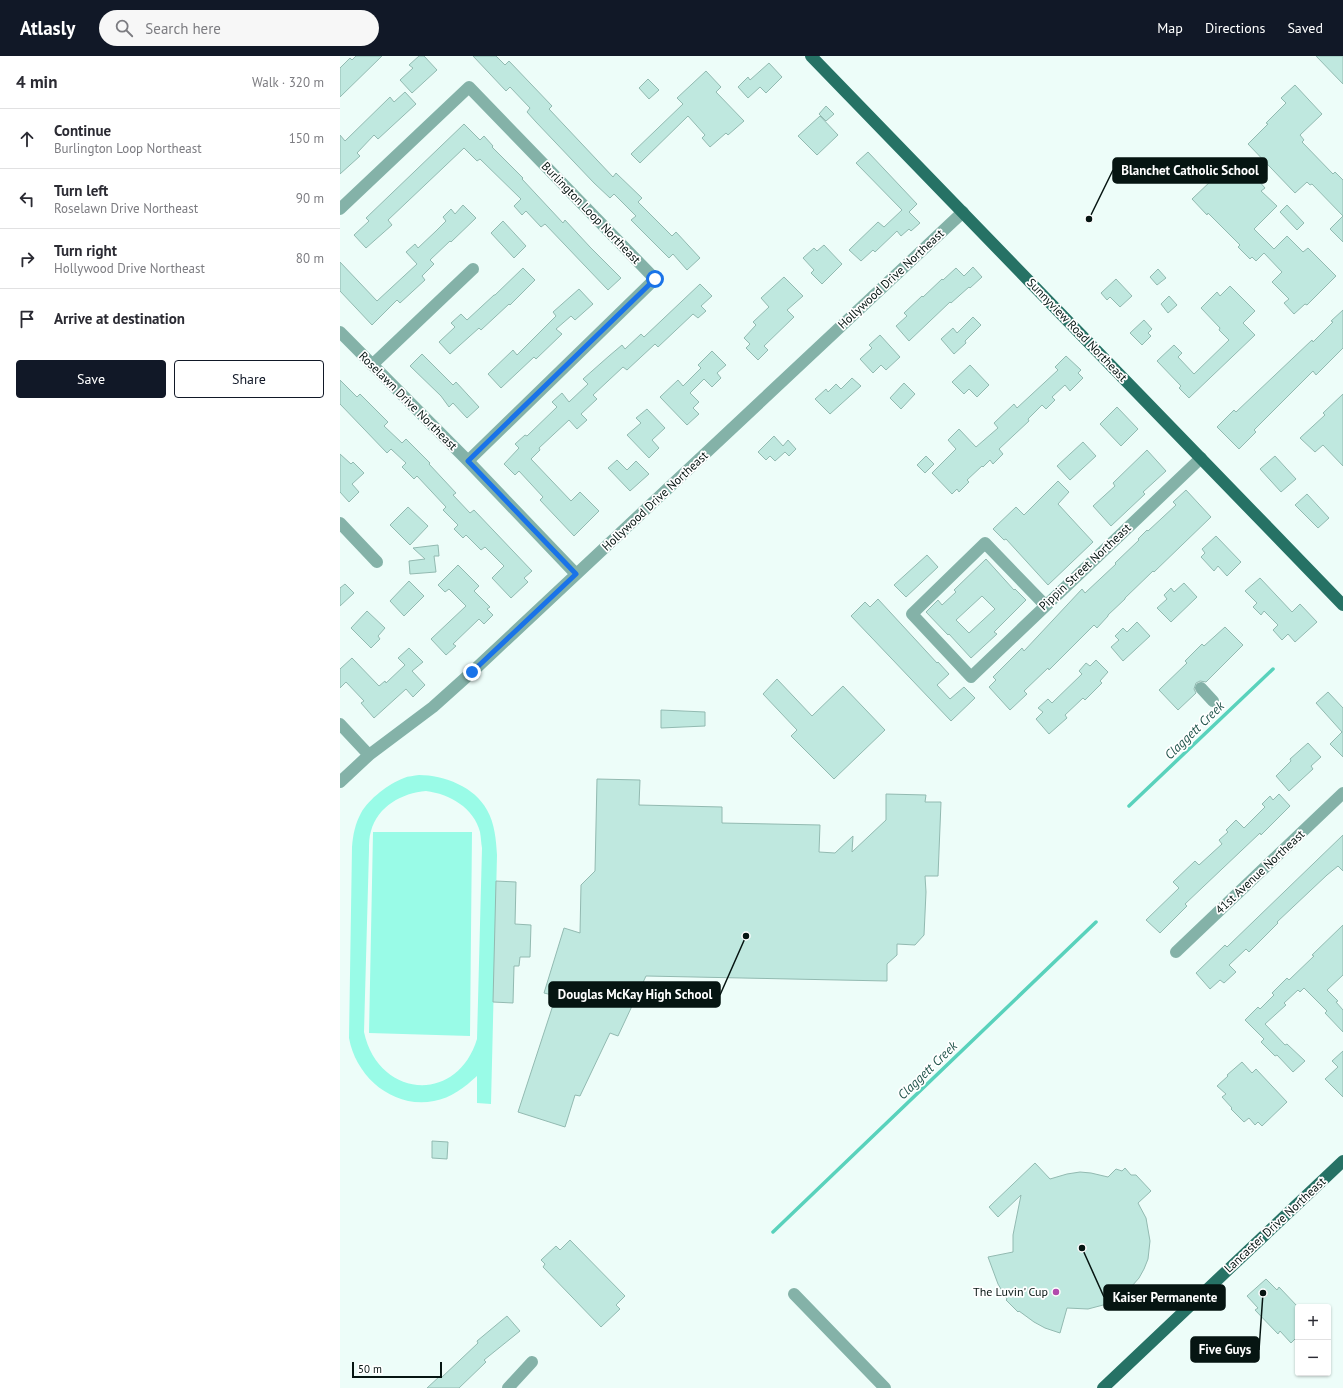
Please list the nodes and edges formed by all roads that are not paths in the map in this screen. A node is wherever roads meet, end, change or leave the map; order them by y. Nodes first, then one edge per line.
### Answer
1 (811, 56) edge
2 (340, 209) edge
3 (963, 212) junction
4 (473, 269) dead end
5 (340, 332) edge
6 (372, 365) junction
7 (1201, 458) junction
8 (468, 461) junction
9 (340, 523) edge
10 (377, 562) dead end
11 (576, 574) junction
12 (1045, 605) junction
13 (1343, 605) edge
14 (1201, 688) dead end
15 (1213, 701) dead end
16 (340, 724) edge
17 (369, 755) junction
18 (340, 782) edge
19 (1343, 793) edge
20 (1176, 952) dead end
21 (1343, 1161) edge
22 (794, 1294) dead end
23 (532, 1362) dead end
24 (508, 1388) edge
25 (885, 1388) edge
26 (1103, 1388) edge

1 - 3 main road, Sunnyview Road Northeast
2 - 8 street, Burlington Loop Northeast
3 - 7 main road, Sunnyview Road Northeast
3 - 11 street, Hollywood Drive Northeast
4 - 6 street
5 - 6 street, Roselawn Drive Northeast
6 - 8 street, Roselawn Drive Northeast
7 - 12 street, Pippin Street Northeast
7 - 13 main road, Sunnyview Road Northeast
8 - 11 street, Roselawn Drive Northeast
9 - 10 street
11 - 17 street, Hollywood Drive Northeast
12 - 12 street, Pippin Street Northeast
14 - 15 street
16 - 17 street
17 - 18 street, Hollywood Drive Northeast
19 - 20 street, 41st Avenue Northeast
21 - 26 main road, Lancaster Drive Northeast
22 - 25 street
23 - 24 street

